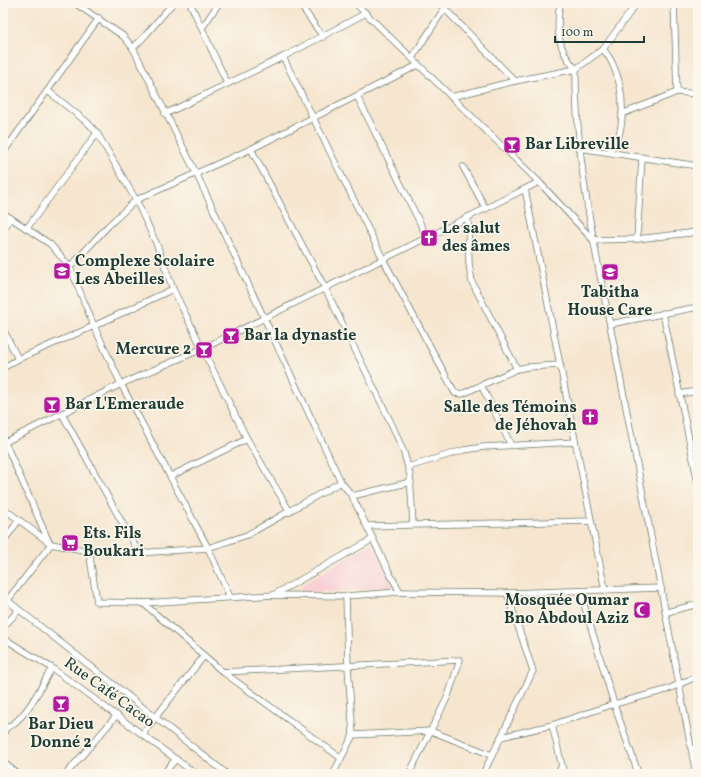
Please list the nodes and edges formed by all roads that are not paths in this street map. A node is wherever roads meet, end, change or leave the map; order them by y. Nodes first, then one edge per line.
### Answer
1 (76, 3) edge
2 (173, 3) edge
3 (190, 3) edge
4 (219, 3) edge
5 (298, 3) edge
6 (448, 3) edge
7 (560, 3) edge
8 (637, 3) edge
9 (674, 3) edge
10 (359, 4) edge
11 (445, 9) junction
12 (366, 14) junction
13 (99, 18) junction
14 (202, 28) junction
15 (322, 37) junction
16 (133, 48) junction
17 (603, 49) junction
18 (283, 57) junction
19 (412, 58) junction
20 (418, 64) junction
21 (576, 69) junction
22 (515, 81) junction
23 (227, 83) junction
24 (48, 91) junction
25 (677, 92) junction
26 (698, 94) edge
27 (357, 96) junction
28 (451, 97) junction
29 (165, 114) junction
30 (622, 114) junction
31 (313, 118) junction
32 (97, 133) junction
33 (578, 148) junction
34 (251, 149) junction
35 (609, 152) junction
36 (3, 153) edge
37 (642, 158) junction
38 (698, 166) edge
39 (464, 167) dead end
40 (196, 174) junction
41 (539, 182) junction
42 (525, 189) junction
43 (136, 200) junction
44 (486, 209) junction
45 (3, 214) edge
46 (468, 217) junction
47 (10, 219) junction
48 (27, 228) junction
49 (3, 231) edge
50 (698, 232) edge
51 (427, 238) junction
52 (637, 239) junction
53 (593, 240) junction
54 (383, 259) junction
55 (70, 267) junction
56 (325, 288) junction
57 (173, 289) junction
58 (698, 307) edge
59 (663, 314) junction
60 (264, 318) junction
61 (610, 324) junction
62 (94, 326) junction
63 (3, 329) edge
64 (204, 348) junction
65 (18, 359) junction
66 (560, 366) junction
67 (3, 368) edge
68 (517, 369) junction
69 (121, 384) junction
70 (481, 385) junction
71 (698, 391) edge
72 (679, 394) junction
73 (62, 414) junction
74 (248, 439) junction
75 (4, 440) edge
76 (575, 442) junction
77 (511, 445) junction
78 (408, 467) junction
79 (171, 476) junction
80 (341, 482) junction
81 (411, 482) junction
82 (698, 483) edge
83 (352, 496) junction
84 (3, 508) edge
85 (290, 512) junction
86 (19, 520) junction
87 (591, 521) junction
88 (412, 524) junction
89 (367, 526) junction
90 (372, 539) junction
91 (3, 542) edge
92 (50, 543) junction
93 (208, 548) junction
94 (89, 551) junction
95 (139, 553) junction
96 (661, 588) junction
97 (605, 590) junction
98 (400, 592) junction
99 (580, 592) junction
100 (507, 593) junction
101 (274, 595) junction
102 (346, 596) junction
103 (230, 597) junction
104 (5, 599) edge
105 (143, 603) junction
106 (698, 604) edge
107 (19, 610) junction
108 (667, 612) junction
109 (3, 627) edge
110 (3, 638) edge
111 (204, 656) junction
112 (348, 666) junction
113 (52, 668) junction
114 (223, 672) junction
115 (698, 676) edge
116 (679, 684) junction
117 (614, 704) junction
118 (117, 715) junction
119 (156, 718) junction
120 (552, 725) junction
121 (431, 731) junction
122 (143, 733) junction
123 (3, 735) edge
124 (353, 735) junction
125 (501, 737) junction
126 (492, 755) junction
127 (176, 758) junction
128 (341, 758) junction
129 (3, 762) edge
130 (561, 767) junction
131 (637, 770) dead end
132 (18, 774) edge
133 (66, 774) edge
134 (163, 774) edge
135 (196, 774) edge
136 (227, 774) edge
137 (333, 774) edge
138 (409, 774) edge
139 (482, 774) edge
140 (558, 774) edge
141 (564, 774) edge
142 (696, 774) edge

1 - 13 street
2 - 16 street
3 - 14 street
4 - 14 street
5 - 15 street
6 - 11 street
7 - 21 street
8 - 17 street
9 - 25 street
10 - 12 street
11 - 19 street
11 - 22 street
12 - 15 street
12 - 19 street
13 - 16 street
13 - 24 street
14 - 23 street
15 - 18 street
16 - 29 street
17 - 21 street
17 - 30 street
18 - 23 street
18 - 31 street
19 - 20 street
20 - 27 street
20 - 28 street
21 - 22 street
21 - 33 street
22 - 28 street
23 - 29 street
24 - 32 street
24 - 36 street
25 - 26 street
25 - 30 street
27 - 31 street
27 - 51 street
28 - 41 street
29 - 40 street
30 - 35 street
31 - 34 street
31 - 54 street
32 - 43 street
32 - 48 street
33 - 35 street
33 - 53 street
34 - 40 street
34 - 56 street
35 - 37 street
37 - 38 street
37 - 52 street
39 - 44 street
40 - 43 street
40 - 60 street
41 - 42 street
41 - 53 street
42 - 44 street
42 - 66 street
43 - 55 street
43 - 57 street
44 - 46 street
45 - 47 street
46 - 51 street
46 - 68 street
47 - 48 street
47 - 49 street
48 - 55 street
50 - 52 street
51 - 54 street
52 - 53 street
53 - 61 street
54 - 56 street
54 - 70 street
55 - 62 street
56 - 60 street
56 - 78 street
57 - 62 street
57 - 64 street
58 - 59 street
59 - 61 street
59 - 72 street
60 - 64 street
60 - 80 street
61 - 96 street
62 - 65 street
62 - 69 street
63 - 65 street
64 - 69 street
64 - 74 street
65 - 67 street
66 - 68 street
66 - 76 street
68 - 70 street
69 - 73 street
69 - 79 street
70 - 77 street
71 - 72 street
72 - 82 street
73 - 75 street
73 - 95 street
74 - 79 street
74 - 85 street
75 - 92 street
76 - 77 street
76 - 87 street
77 - 78 street
78 - 81 street
79 - 93 street
80 - 83 street
80 - 85 street
81 - 83 street
81 - 88 street
83 - 89 street
84 - 86 street
85 - 93 street
86 - 91 street
86 - 92 street
87 - 88 street
87 - 97 street
88 - 89 street
89 - 90 street
90 - 98 street
90 - 101 street
92 - 94 street
92 - 104 street
93 - 95 street
93 - 103 street
94 - 95 street
94 - 105 street
96 - 97 street
96 - 108 street
97 - 99 street
98 - 100 street
98 - 102 street
99 - 100 street
99 - 117 street
100 - 125 street
101 - 102 street
101 - 103 street
102 - 112 street
103 - 105 street
104 - 107 street
105 - 111 street
106 - 108 street
107 - 109 street
107 - 119 street
108 - 116 street
110 - 113 street, Rue Café Cacao
111 - 114 street
111 - 119 street
112 - 114 street
112 - 121 street
112 - 124 street
113 - 118 street, Rue Café Cacao
113 - 123 street
114 - 128 street
115 - 116 street
116 - 117 street
116 - 142 street
117 - 120 street
117 - 131 street
118 - 122 street, Rue Café Cacao
118 - 133 street
119 - 122 street
119 - 136 street
120 - 125 street
120 - 130 street
121 - 124 street
121 - 126 street
121 - 138 street
122 - 127 street, Rue Café Cacao
124 - 128 street
125 - 126 street
126 - 139 street
127 - 134 street
127 - 135 street, Rue Café Cacao
128 - 137 street
129 - 132 street
130 - 140 street
130 - 141 street

